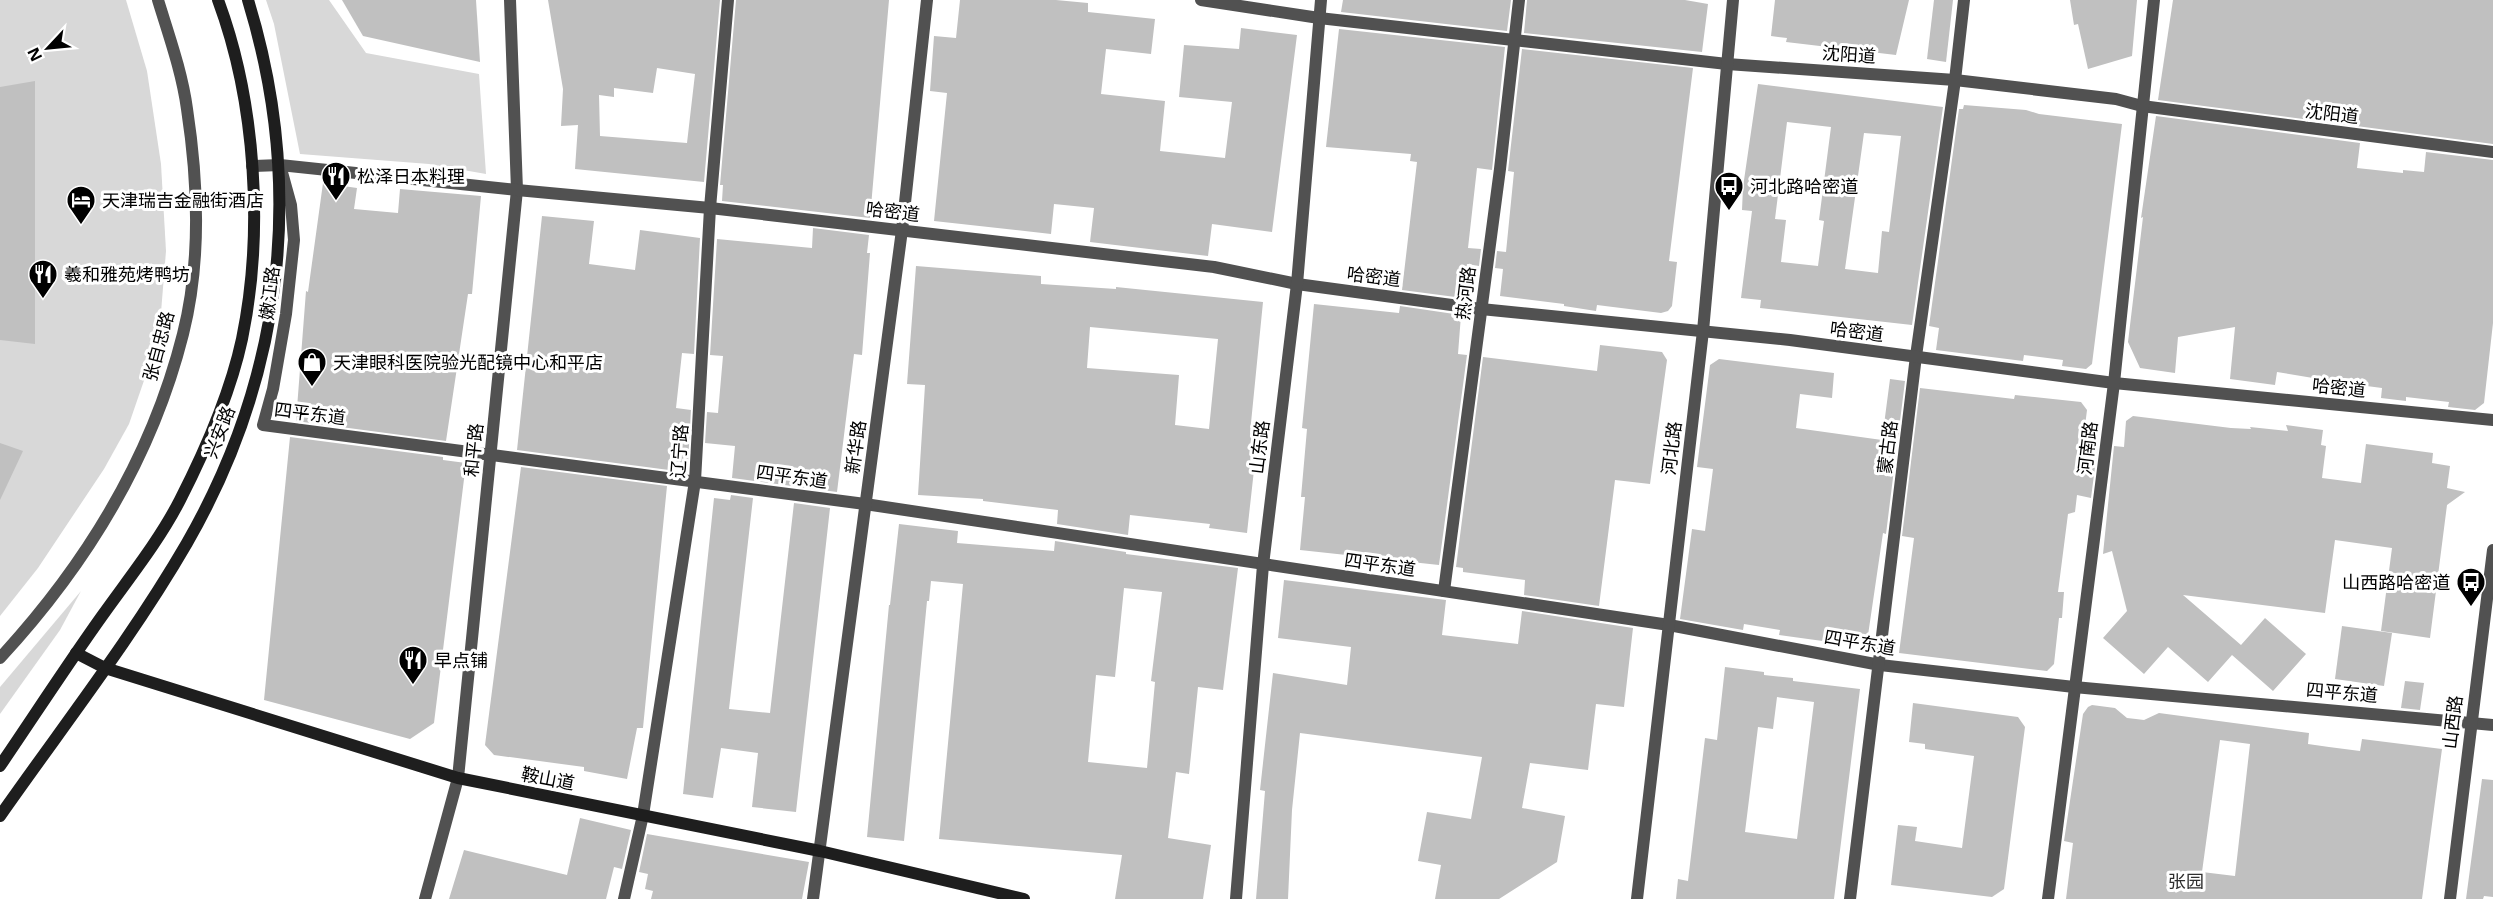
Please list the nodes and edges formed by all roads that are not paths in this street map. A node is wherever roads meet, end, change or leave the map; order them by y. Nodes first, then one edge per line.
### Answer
1 (158, 0) edge
2 (218, 0) edge
3 (248, 0) edge
4 (510, 0) edge
5 (728, 0) edge
6 (927, 0) edge
7 (1201, 0) edge
8 (1321, 0) edge
9 (1519, 0) edge
10 (1733, 0) edge
11 (1964, 0) edge
12 (2154, 0) edge
13 (1319, 18) junction
14 (1516, 39) junction
15 (1727, 64) junction
16 (1955, 80) junction
17 (2142, 106) junction
18 (2493, 152) edge
19 (280, 165) junction
20 (252, 166) junction
21 (517, 190) junction
22 (710, 208) junction
23 (902, 230) junction
24 (1297, 284) junction
25 (1481, 309) junction
26 (1703, 331) junction
27 (1916, 356) junction
28 (2114, 382) junction
29 (2493, 420) edge
30 (263, 425) joint
31 (490, 454) junction
32 (695, 481) junction
33 (865, 504) junction
34 (2493, 549) edge
35 (1263, 565) junction
36 (1444, 591) junction
37 (1669, 625) junction
38 (76, 653) junction
39 (0, 658) edge
40 (1880, 665) junction
41 (105, 668) junction
42 (2074, 687) junction
43 (2470, 721) junction
44 (2493, 725) edge
45 (0, 766) edge
46 (458, 778) junction
47 (643, 815) junction
48 (0, 816) edge
49 (820, 851) junction
50 (425, 899) edge
51 (624, 899) edge
52 (813, 899) edge
53 (1024, 899) edge
54 (1236, 899) edge
55 (1637, 899) edge
56 (1850, 899) edge
57 (2048, 899) edge
58 (2450, 899) edge

1 - 39 street, 张自忠路
2 - 20 main road, 兴安路
3 - 19 main road, 兴安路
4 - 21 street, 和平路
5 - 22 street, 辽宁路
6 - 23 street, 新华路
7 - 13 street, 沈阳道
8 - 13 street, 山东路
9 - 14 street, 热河路
10 - 15 street, 河北路
11 - 16 street, 蒙古路
12 - 17 street, 河南路
13 - 14 street, 沈阳道
13 - 24 street, 山东路
14 - 15 street, 沈阳道
14 - 25 street, 热河路
15 - 16 street, 沈阳道
15 - 26 street, 河北路
16 - 17 street, 沈阳道
16 - 27 street, 蒙古路
17 - 18 street, 沈阳道
17 - 28 street, 河南路
19 - 20 street, 哈密道
19 - 21 street, 哈密道
19 - 30 street, 嫩江路
19 - 41 main road, 兴安路
20 - 38 main road, 兴安路
21 - 22 street, 哈密道
21 - 31 street, 和平路
22 - 23 street, 哈密道
22 - 32 street, 辽宁路
23 - 24 street, 哈密道
23 - 33 street, 新华路
24 - 25 street, 哈密道
24 - 35 street, 山东路
25 - 26 street, 哈密道
25 - 36 street, 热河路
26 - 27 street, 哈密道
26 - 37 street, 河北路
27 - 28 street, 哈密道
27 - 40 street, 蒙古路
28 - 29 street, 哈密道
28 - 42 street, 河南路
30 - 31 street, 四平东道
31 - 32 street, 四平东道
31 - 46 street, 和平路
32 - 33 street, 四平东道
32 - 47 street, 辽宁路
33 - 35 street, 四平东道
33 - 49 street, 新华路
34 - 43 street, 山西路
35 - 36 street, 四平东道
35 - 54 street, 山东路
36 - 37 street, 四平东道
37 - 40 street, 四平东道
37 - 55 street, 河北路
38 - 41 main road, 鞍山道
38 - 45 main road, 兴安路
40 - 42 street, 四平东道
40 - 56 street, 蒙古路
41 - 46 main road, 鞍山道
41 - 48 main road, 兴安路
42 - 43 street, 四平东道
42 - 57 street, 河南路
43 - 44 street, 四平东道
43 - 58 street, 山西路
46 - 47 main road, 鞍山道
46 - 50 street, 和平路
47 - 49 main road, 鞍山道
47 - 51 street, 辽宁路
49 - 52 street, 新华路
49 - 53 main road, 鞍山道

